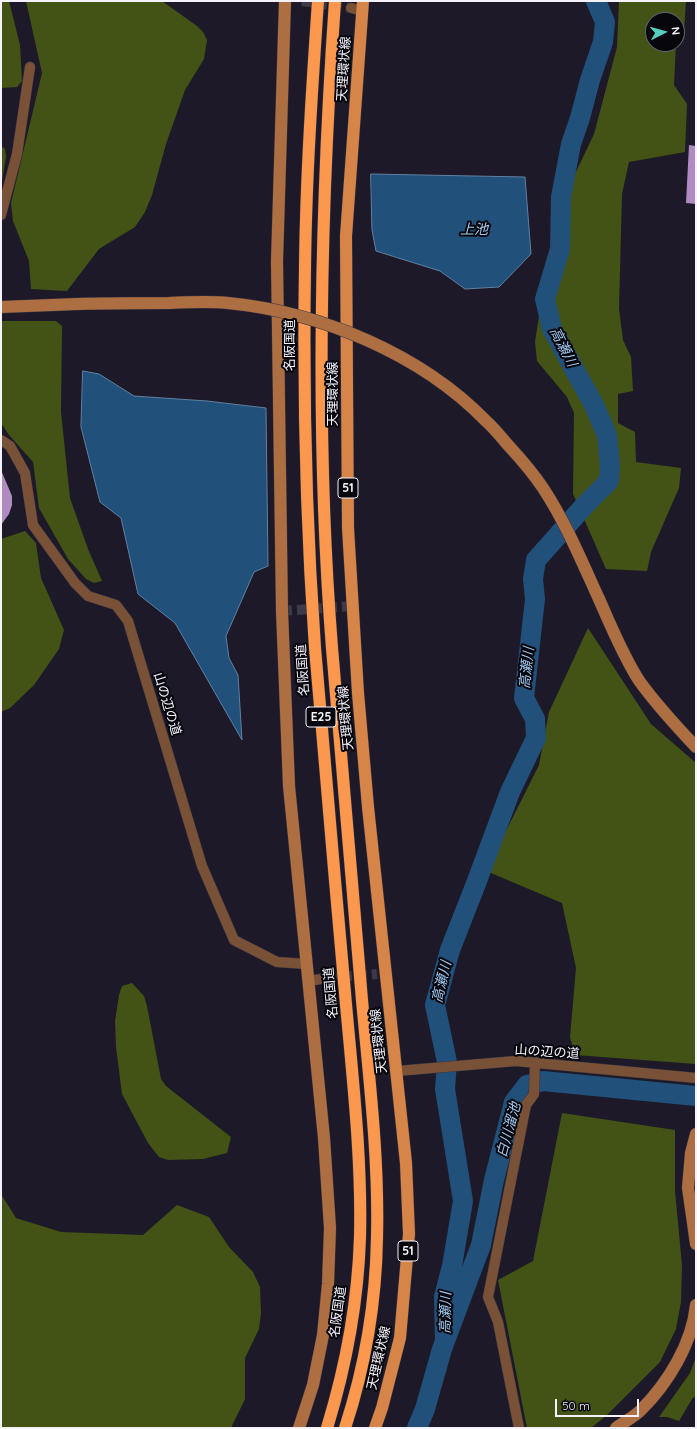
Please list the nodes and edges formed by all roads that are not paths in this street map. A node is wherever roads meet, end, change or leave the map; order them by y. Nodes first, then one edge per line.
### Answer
1 (285, 1) edge
2 (318, 1) edge
3 (335, 1) edge
4 (359, 7) edge
5 (30, 66) dead end
6 (1, 215) edge
7 (1, 306) edge
8 (1, 440) edge
9 (696, 747) edge
10 (307, 964) junction
11 (327, 978) tunnel mouth
12 (309, 981) junction
13 (535, 1062) junction
14 (397, 1071) junction
15 (696, 1078) edge
16 (696, 1134) edge
17 (360, 1237) junction
18 (696, 1244) edge
19 (696, 1305) edge
20 (299, 1428) edge
21 (318, 1428) edge
22 (326, 1428) edge
23 (345, 1428) edge
24 (375, 1428) edge
25 (519, 1428) edge
26 (616, 1428) edge

1 - 10 street
2 - 17 highway, 名阪国道 / E25
3 - 23 highway, E25
4 - 14 main road, 天理環状線 / 51
5 - 6 street
7 - 9 street, bridge
8 - 10 street, 山の辺の道
10 - 12 street
11 - 12 street
12 - 20 street
13 - 14 street, 山の辺の道
13 - 15 street, 山の辺の道
13 - 25 street
14 - 24 main road, 天理環状線 / 51
16 - 18 street
17 - 21 highway
17 - 22 highway, 名阪国道 / E25
19 - 26 street

